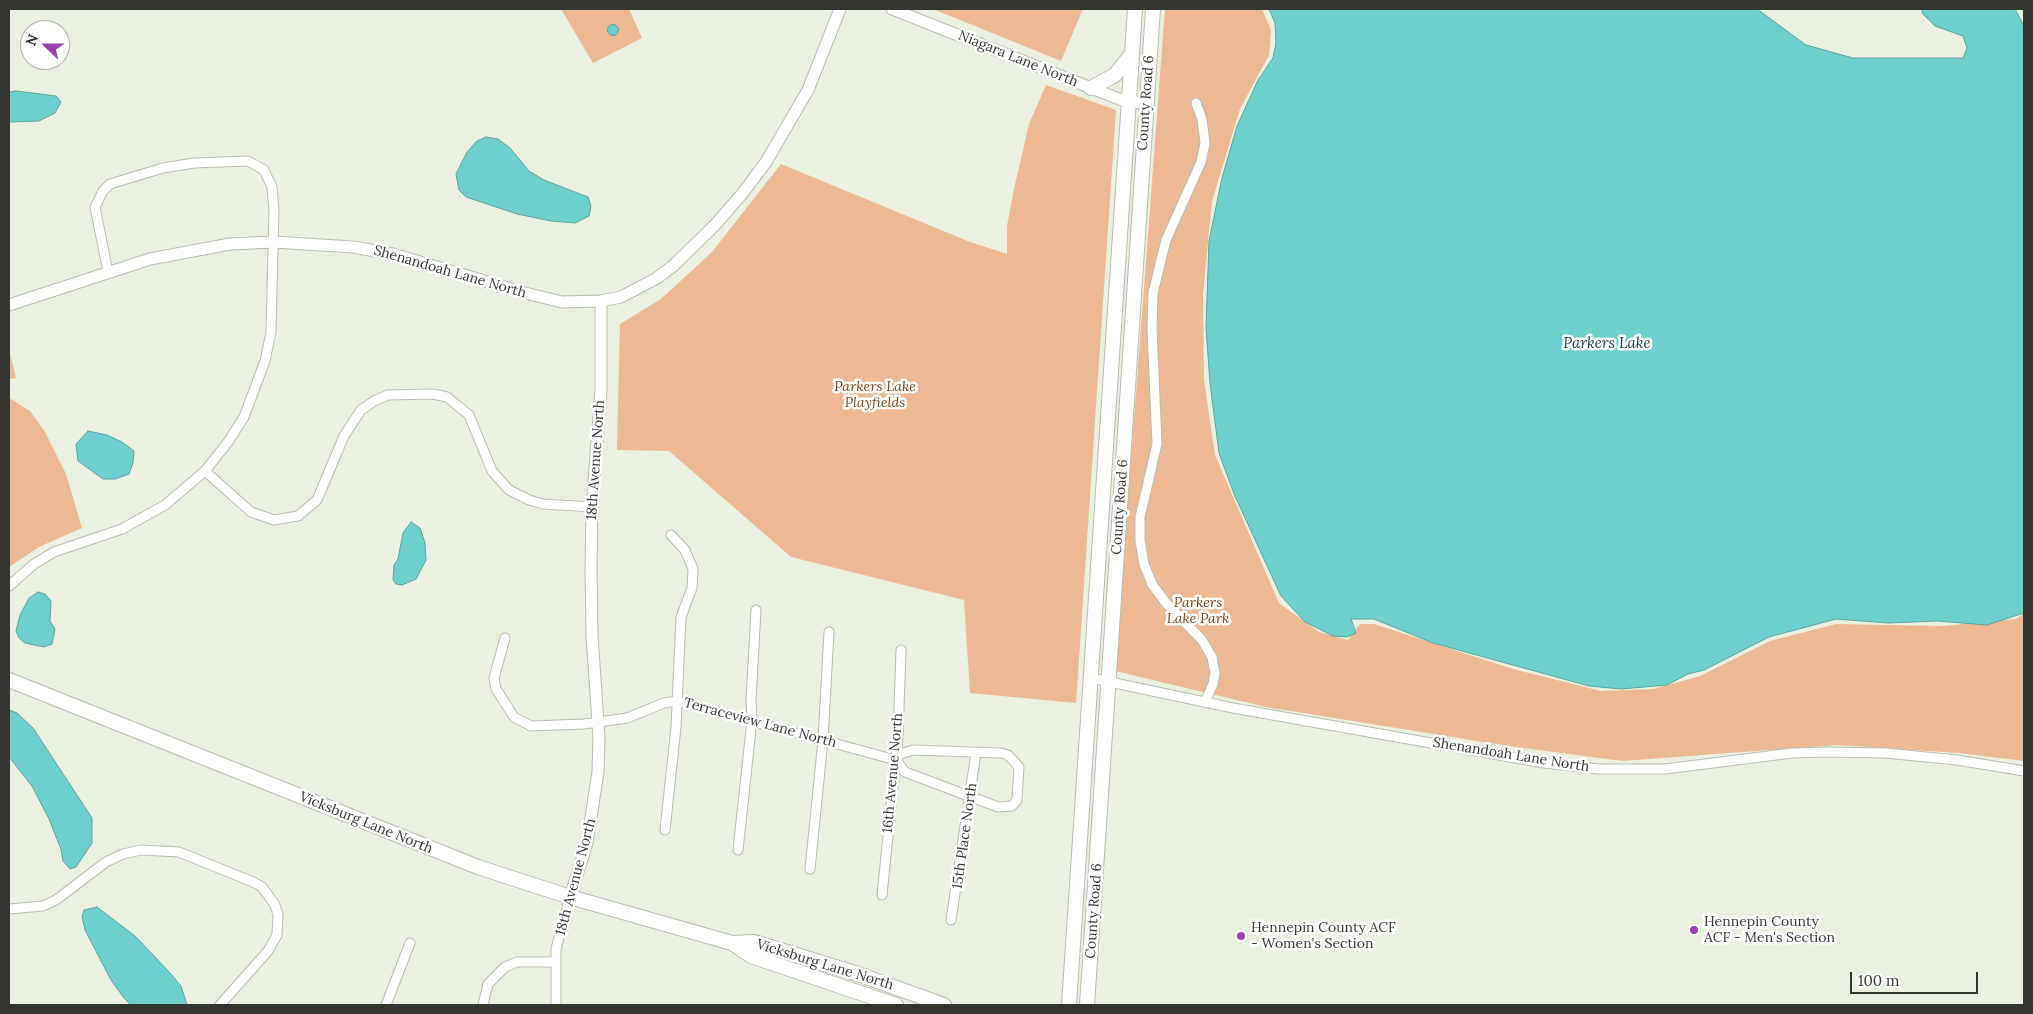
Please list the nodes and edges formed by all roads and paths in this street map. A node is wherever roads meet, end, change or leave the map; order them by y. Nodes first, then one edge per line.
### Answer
1 (840, 9) edge
2 (892, 9) edge
3 (1135, 9) edge
4 (1153, 9) edge
5 (1131, 53) junction
6 (1091, 88) junction
7 (1128, 101) junction
8 (1196, 103) dead end
9 (1146, 104) junction
10 (274, 242) junction
11 (108, 272) junction
12 (600, 301) junction
13 (9, 305) edge
14 (205, 471) junction
15 (592, 507) junction
16 (671, 535) dead end
17 (9, 586) edge
18 (756, 610) dead end
19 (829, 632) dead end
20 (505, 638) dead end
21 (901, 650) dead end
22 (1091, 678) junction
23 (9, 680) edge
24 (1108, 681) junction
25 (677, 701) junction
26 (1205, 702) junction
27 (752, 720) junction
28 (598, 722) junction
29 (823, 740) junction
30 (976, 752) junction
31 (896, 760) junction
32 (2024, 771) edge
33 (971, 797) junction
34 (665, 830) dead end
35 (738, 850) dead end
36 (810, 869) dead end
37 (882, 895) dead end
38 (570, 897) junction
39 (9, 909) edge
40 (952, 920) dead end
41 (1075, 922) junction
42 (732, 942) junction
43 (410, 944) dead end
44 (554, 962) junction
45 (220, 1005) edge
46 (386, 1005) edge
47 (482, 1005) edge
48 (556, 1005) edge
49 (896, 1005) edge
50 (944, 1005) edge
51 (1062, 1005) edge
52 (1069, 1005) edge
53 (1088, 1005) edge

1 - 12 street
2 - 6 street, Niagara Lane North
3 - 5 main road, County Road 6
4 - 9 main road, County Road 6
5 - 6 main road
5 - 7 main road, County Road 6
6 - 7 street, Niagara Lane North
7 - 9 street, Niagara Lane North
7 - 22 main road, County Road 6
8 - 26 street
9 - 24 main road, County Road 6
10 - 11 street, Shenandoah Lane North
10 - 11 street
10 - 12 street, Shenandoah Lane North
10 - 14 street
11 - 13 street, Shenandoah Lane North
12 - 15 street, 18th Avenue North
14 - 15 street
14 - 17 street
15 - 28 street, 18th Avenue North
16 - 25 street
18 - 27 street
19 - 29 street
20 - 28 street, Terraceview Lane North
21 - 31 street, 16th Avenue North
22 - 24 street, Shenandoah Lane North
22 - 41 main road, County Road 6
23 - 38 main road, Vicksburg Lane North
24 - 26 street, Shenandoah Lane North
24 - 53 main road, County Road 6
25 - 27 street, Terraceview Lane North
25 - 28 street, Terraceview Lane North
25 - 34 street
26 - 32 street, Shenandoah Lane North
27 - 29 street, Terraceview Lane North
27 - 35 street
28 - 38 street, 18th Avenue North
29 - 31 street, Terraceview Lane North
29 - 36 street
30 - 31 street
30 - 33 street, 15th Place North
30 - 33 street
31 - 33 street
31 - 37 street, 16th Avenue North
33 - 40 street, 15th Place North
38 - 42 main road, Vicksburg Lane North
38 - 44 street, 18th Avenue North
39 - 45 street
41 - 51 main road
41 - 52 main road, County Road 6
42 - 49 main road, Vicksburg Lane North
42 - 50 main road, Vicksburg Lane North
43 - 46 street
44 - 47 street
44 - 48 street, 18th Avenue North

